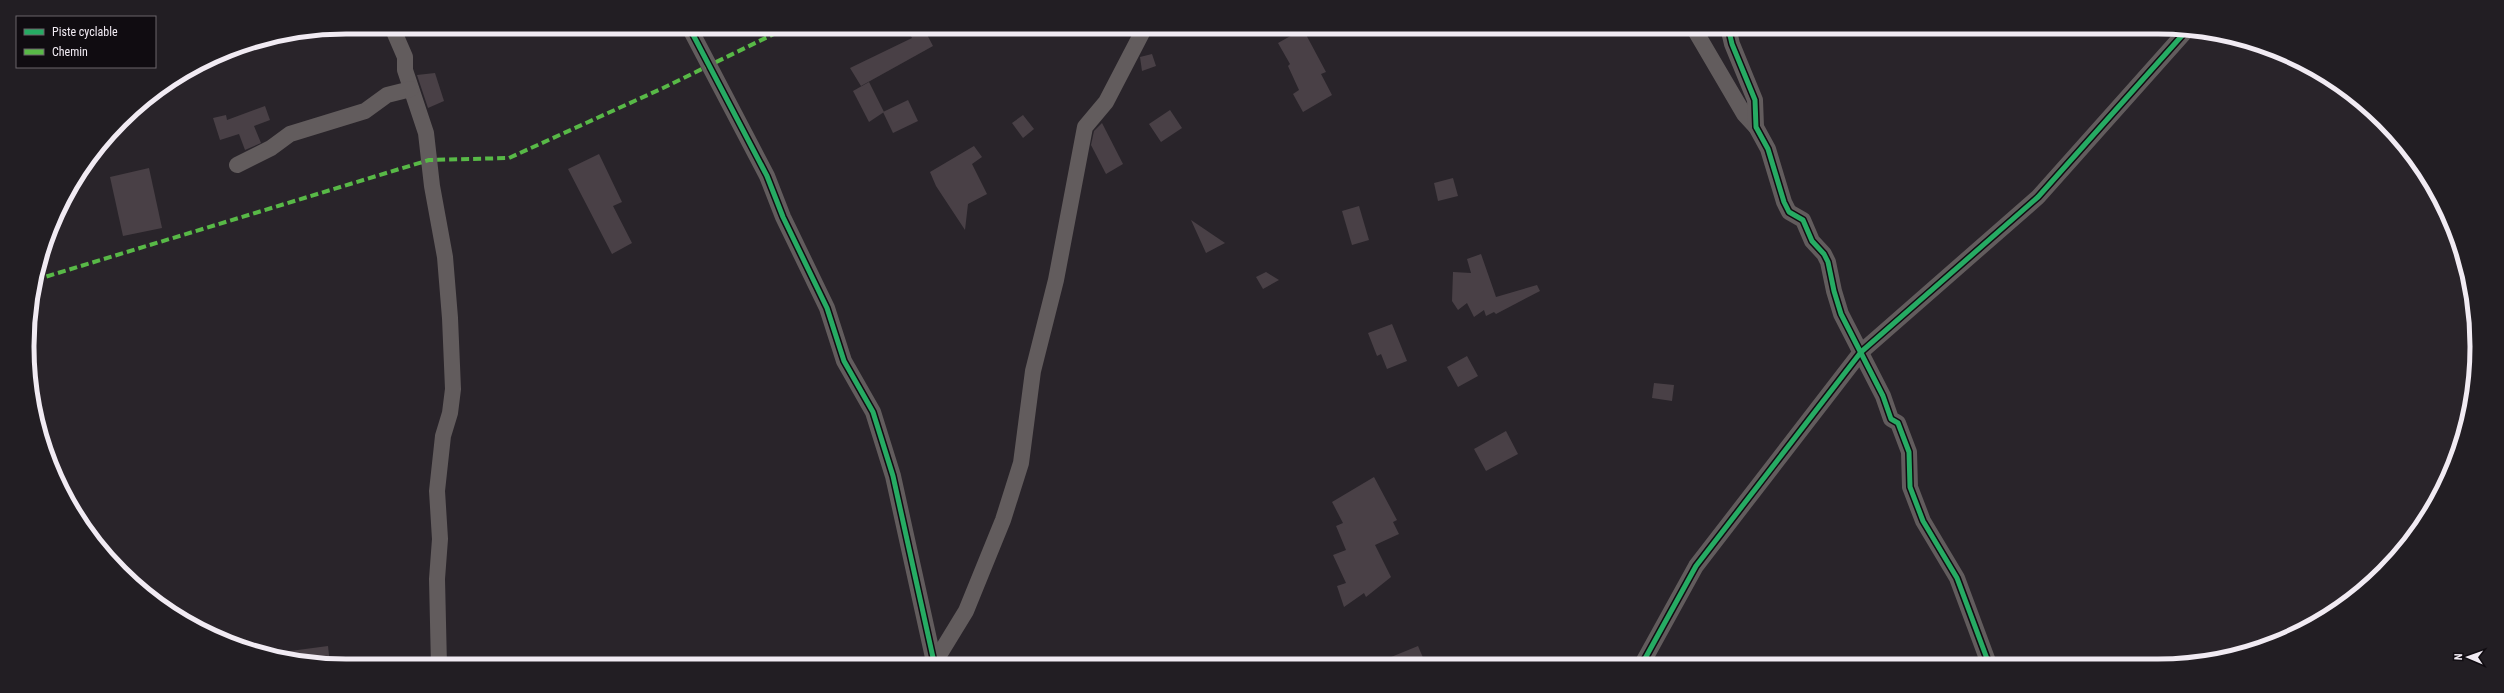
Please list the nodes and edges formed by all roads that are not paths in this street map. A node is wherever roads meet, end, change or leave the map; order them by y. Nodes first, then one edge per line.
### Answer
1 (395, 34) edge
2 (693, 34) edge
3 (1141, 34) edge
4 (1697, 34) edge
5 (1730, 34) edge
6 (2182, 35) edge
7 (411, 90) junction
8 (1756, 126) junction
9 (237, 165) dead end
10 (1861, 352) junction
11 (439, 659) edge
12 (934, 659) edge
13 (938, 659) edge
14 (1645, 659) edge
15 (1987, 659) edge

1 - 7 street
2 - 12 street
3 - 13 street
4 - 8 street
5 - 8 street
6 - 10 street
7 - 9 street
7 - 11 street
8 - 10 street
10 - 14 street
10 - 15 street

